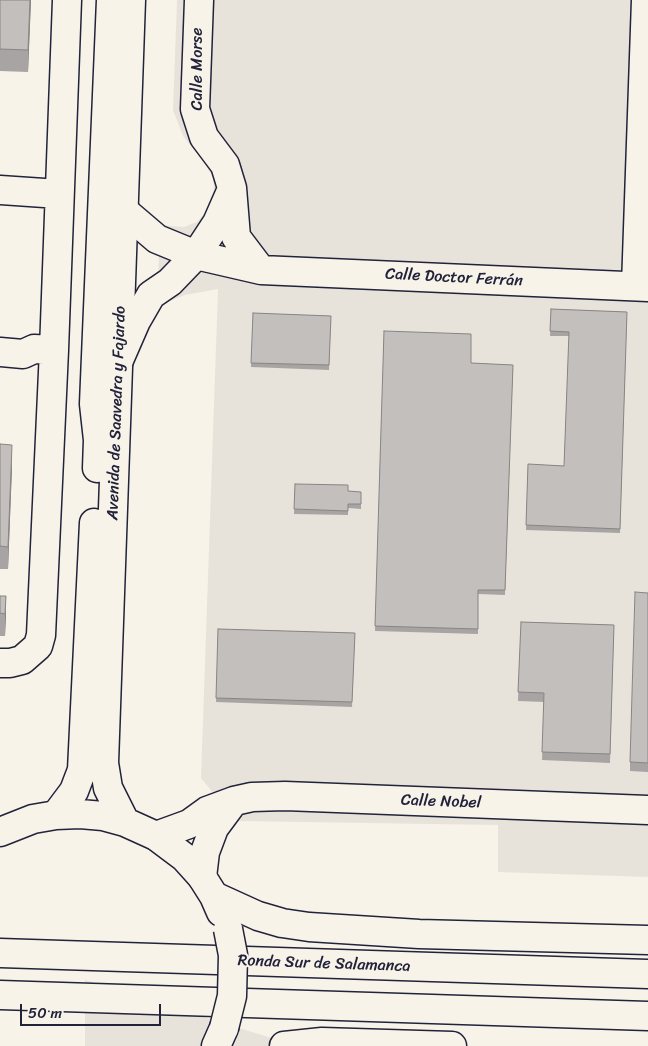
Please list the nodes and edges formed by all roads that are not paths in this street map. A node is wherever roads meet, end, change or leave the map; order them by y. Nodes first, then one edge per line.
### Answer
1 (67, 0) edge
2 (111, 0) edge
3 (131, 0) edge
4 (199, 0) edge
5 (646, 0) edge
6 (232, 188) junction
7 (0, 190) edge
8 (59, 194) junction
9 (123, 210) junction
10 (196, 255) junction
11 (261, 270) junction
12 (170, 282) junction
13 (642, 287) edge
14 (54, 350) junction
15 (0, 352) edge
16 (119, 360) junction
17 (0, 663) edge
18 (234, 801) junction
19 (648, 810) edge
20 (56, 815) junction
21 (125, 822) junction
22 (0, 832) edge
23 (156, 836) junction
24 (208, 886) junction
25 (648, 940) edge
26 (0, 953) edge
27 (648, 974) edge
28 (0, 995) edge
29 (648, 1016) edge
30 (220, 1037) edge
31 (284, 1046) edge
32 (452, 1046) edge

1 - 8 main road
2 - 20 main road, Avenida de Saavedra y Fajardo
3 - 9 main road, Avenida de Saavedra y Fajardo
4 - 6 main road, Calle Morse
5 - 13 main road
6 - 10 main road
6 - 11 main road, Calle Morse
7 - 8 main road
8 - 14 main road
9 - 10 main road, Calle Doctor Ferrán
9 - 16 main road, Avenida de Saavedra y Fajardo
10 - 11 main road, Calle Doctor Ferrán
10 - 12 main road, Calle Doctor Ferrán
11 - 12 main road, Calle Doctor Ferrán
11 - 13 main road, Calle Doctor Ferrán
12 - 16 main road, Calle Doctor Ferrán
14 - 15 main road
14 - 17 main road
16 - 21 main road, Avenida de Saavedra y Fajardo
18 - 19 main road, Calle Nobel
18 - 23 main road, Calle Nobel
18 - 24 main road
20 - 21 main road
20 - 22 main road
21 - 23 main road
23 - 24 main road
24 - 25 main road
24 - 30 main road, bridge
26 - 27 main road, Ronda Sur de Salamanca
28 - 29 main road
31 - 32 main road

